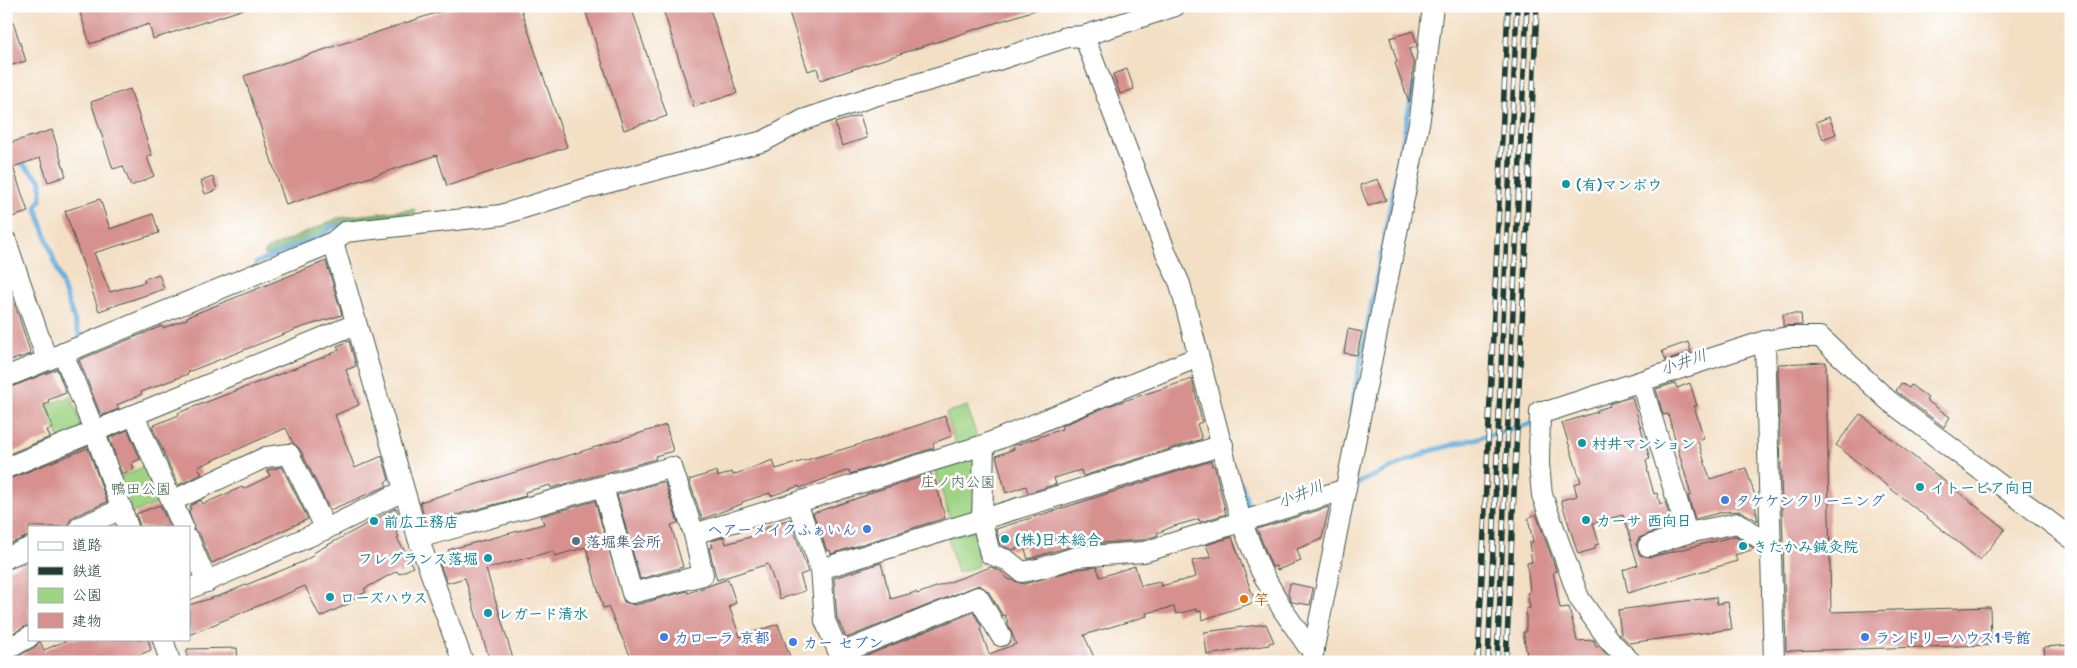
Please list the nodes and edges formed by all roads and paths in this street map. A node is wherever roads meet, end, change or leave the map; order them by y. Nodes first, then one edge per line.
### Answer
1 (1175, 6) edge
2 (1433, 6) edge
3 (1084, 36) junction
4 (6, 241) edge
5 (333, 242) junction
6 (356, 324) junction
7 (1765, 341) junction
8 (55, 357) junction
9 (1198, 357) junction
10 (6, 377) edge
11 (1641, 382) junction
12 (134, 415) junction
13 (94, 430) junction
14 (984, 445) junction
15 (1223, 445) junction
16 (6, 468) edge
17 (603, 487) junction
18 (1346, 489) junction
19 (403, 491) junction
20 (172, 501) junction
21 (797, 503) junction
22 (125, 518) edge
23 (982, 521) junction
24 (1241, 521) junction
25 (85, 526) edge
26 (183, 526) edge
27 (326, 528) junction
28 (1687, 533) junction
29 (694, 534) junction
30 (418, 538) junction
31 (2071, 538) edge
32 (190, 545) edge
33 (1648, 546) dead end
34 (1770, 546) junction
35 (28, 548) edge
36 (6, 558) edge
37 (820, 569) junction
38 (198, 585) edge
39 (1001, 636) dead end
40 (28, 638) edge
41 (163, 640) edge
42 (6, 650) edge
43 (1312, 656) edge
44 (841, 658) edge
45 (170, 662) edge
46 (463, 662) edge
47 (1631, 662) edge
48 (1774, 662) edge

1 - 3 street
2 - 18 street
3 - 5 street
3 - 9 street
4 - 8 street
5 - 6 street
5 - 8 street
6 - 12 street
6 - 19 street
7 - 11 street
7 - 31 street
7 - 34 street
8 - 10 street
8 - 13 street
9 - 14 street
9 - 15 street
11 - 28 street
11 - 47 street
12 - 13 street
12 - 20 street
13 - 16 street
13 - 22 street
14 - 21 street
14 - 23 street
15 - 23 street
15 - 24 street
17 - 29 street
17 - 29 street
17 - 30 street
18 - 24 street
18 - 43 street
19 - 27 street
19 - 30 street
20 - 26 street
20 - 27 street
21 - 29 street
21 - 37 street
22 - 25 street
23 - 24 street
23 - 37 street
24 - 43 street
27 - 38 street
28 - 33 street
28 - 34 street
30 - 46 street
32 - 38 street
34 - 48 street
35 - 36 street
37 - 44 street
39 - 44 street
40 - 42 street
41 - 45 street

